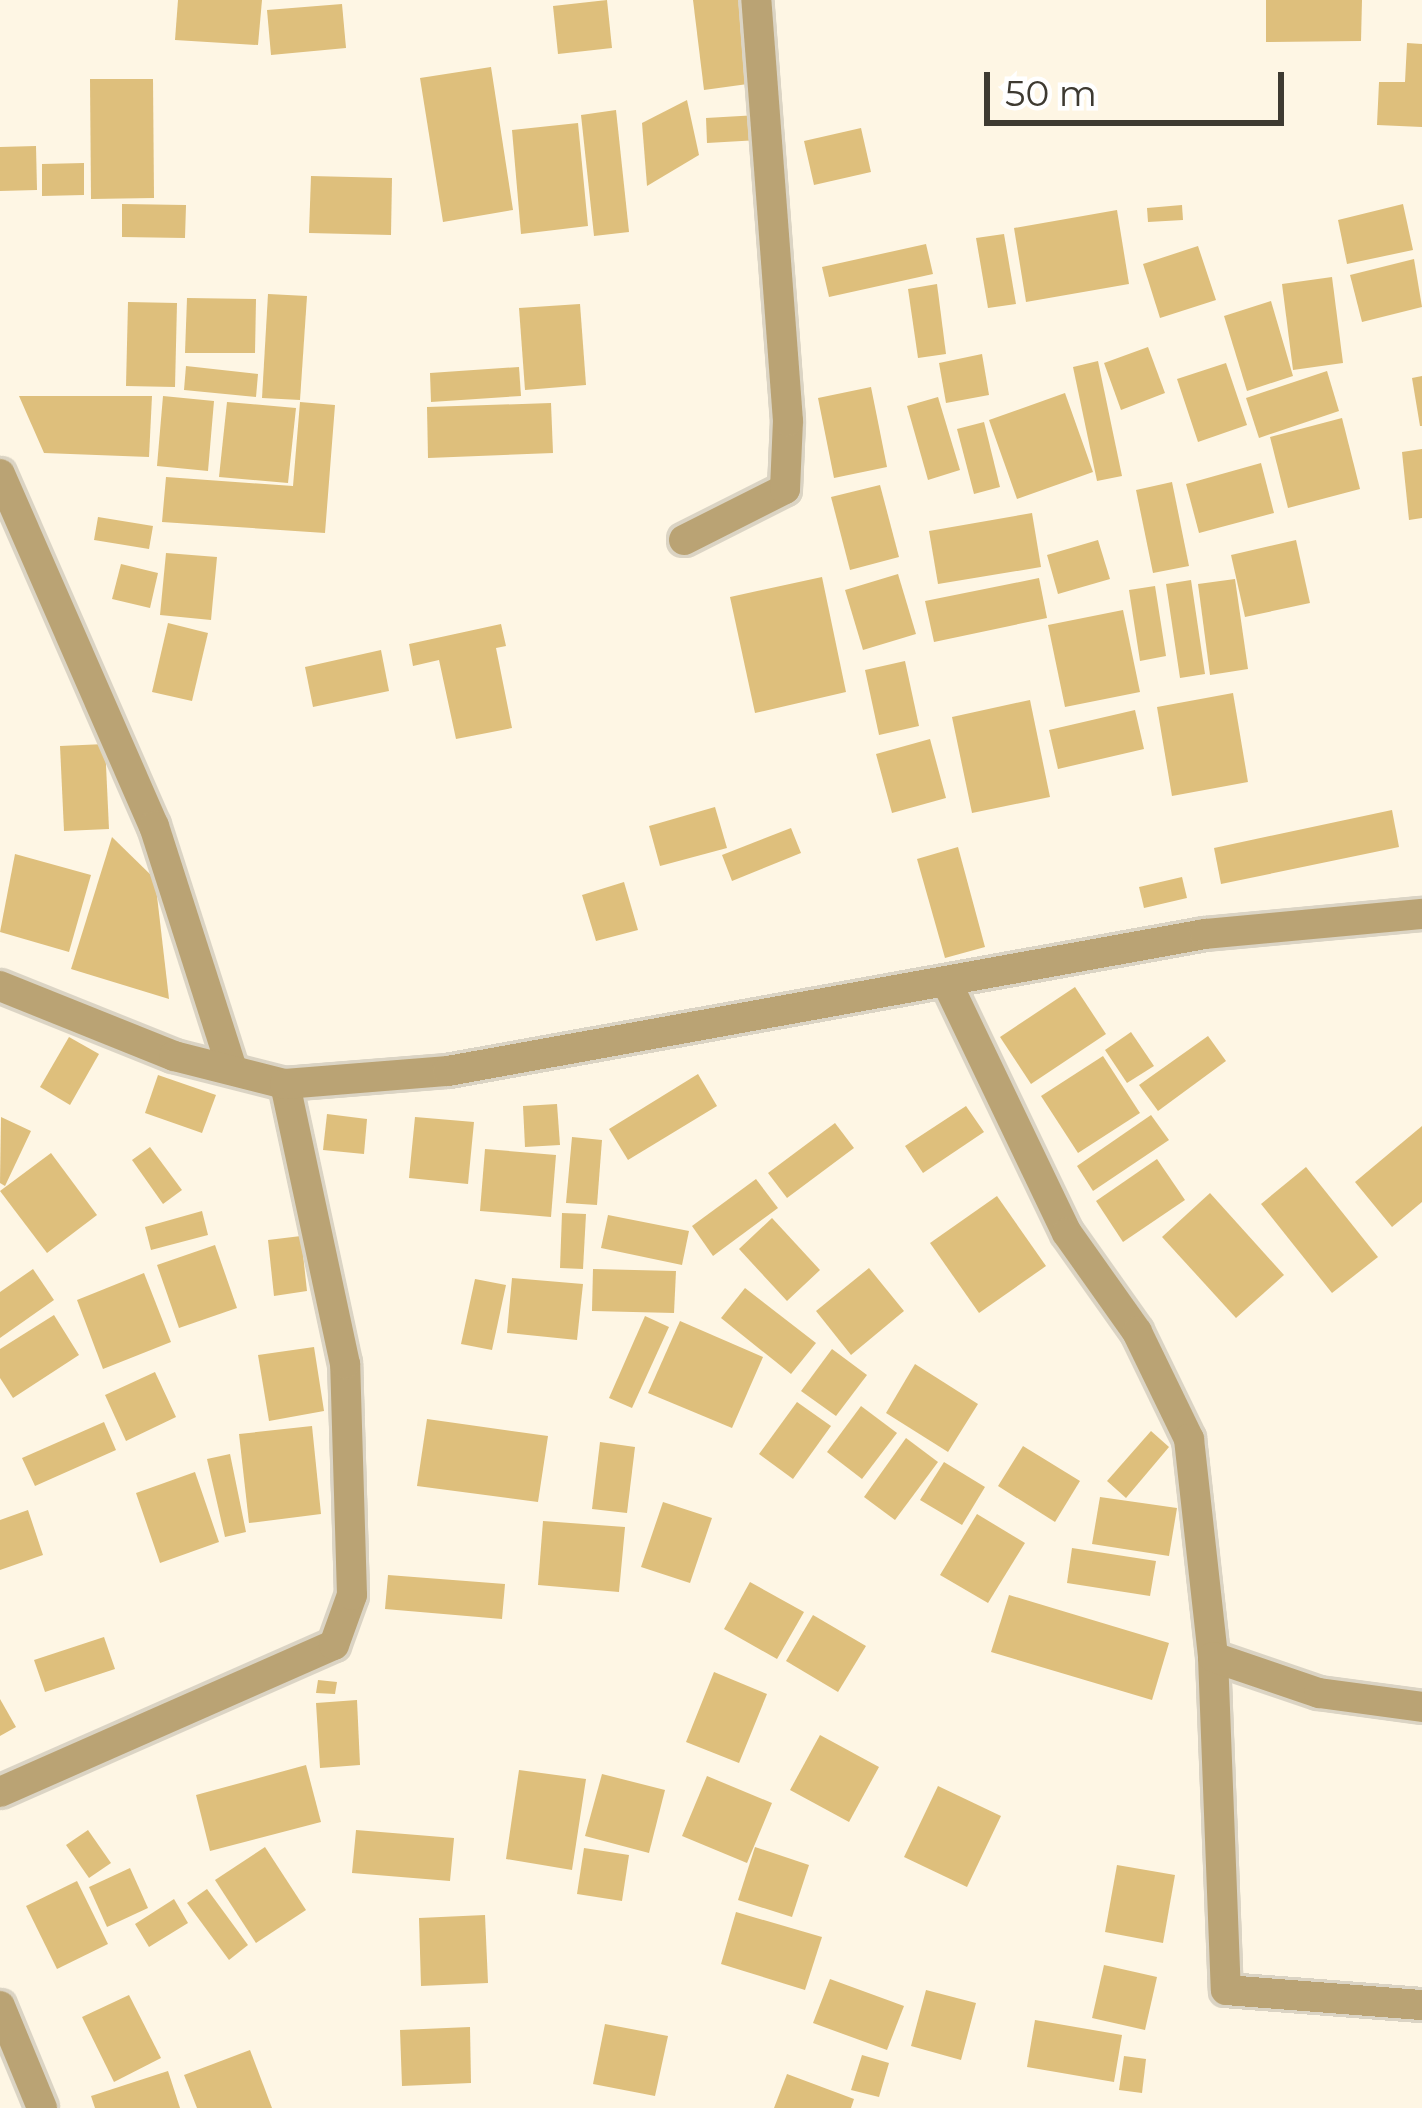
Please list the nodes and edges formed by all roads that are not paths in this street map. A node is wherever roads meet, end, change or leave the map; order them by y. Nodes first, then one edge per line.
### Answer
1 (756, 0) edge
2 (0, 474) edge
3 (684, 540) dead end
4 (1422, 914) edge
5 (947, 983) junction
6 (0, 986) edge
7 (232, 1069) junction
8 (286, 1084) junction
9 (1214, 1657) junction
10 (1422, 1707) edge
11 (0, 1792) edge
12 (0, 2006) edge
13 (1422, 2006) edge
14 (42, 2108) edge

1 - 3 street
2 - 7 street
4 - 5 street
5 - 8 street
5 - 9 street
6 - 7 street
7 - 8 street
8 - 11 street
9 - 10 street
9 - 13 street
12 - 14 street

